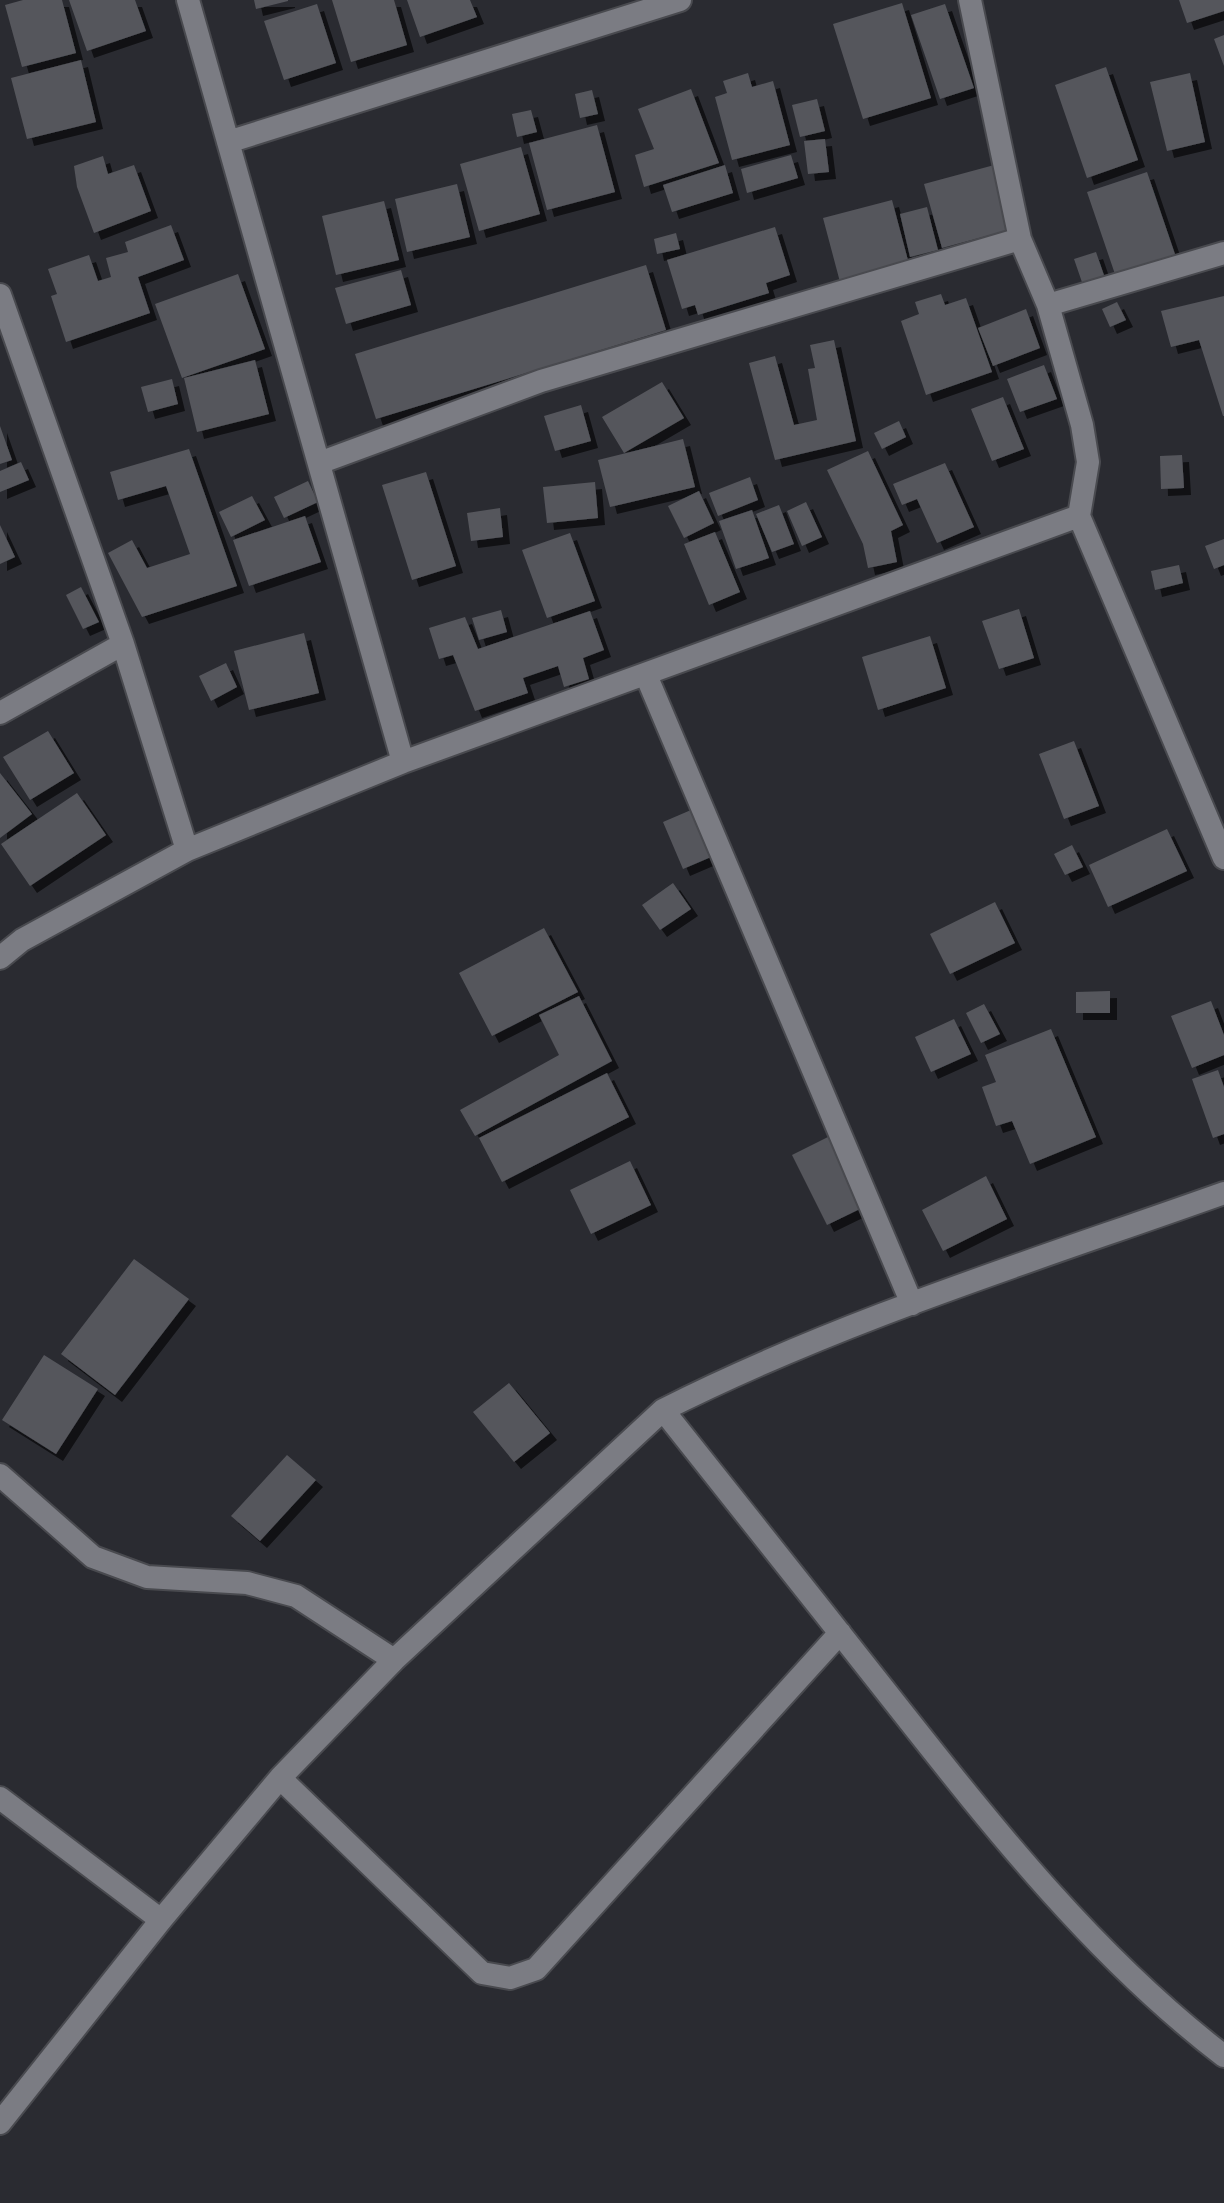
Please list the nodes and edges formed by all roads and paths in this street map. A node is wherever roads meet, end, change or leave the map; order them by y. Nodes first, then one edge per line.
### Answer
1 (188, 0) edge
2 (680, 0) edge
3 (970, 0) edge
4 (228, 142) junction
5 (1020, 239) junction
6 (1224, 253) edge
7 (0, 295) edge
8 (1048, 305) junction
9 (319, 463) junction
10 (1079, 516) junction
11 (123, 644) junction
12 (646, 675) junction
13 (0, 713) edge
14 (403, 762) junction
15 (187, 850) junction
16 (1224, 858) edge
17 (0, 958) edge
18 (1224, 1193) edge
19 (912, 1304) junction
20 (663, 1410) junction
21 (0, 1475) edge
22 (840, 1633) junction
23 (394, 1660) junction
24 (280, 1778) junction
25 (0, 1798) edge
26 (161, 1920) junction
27 (1224, 2056) edge
28 (0, 2123) edge

1 - 4 street
2 - 4 street
3 - 5 street
4 - 9 street
5 - 8 street
5 - 9 street
6 - 8 street
7 - 11 street
8 - 10 street
9 - 14 street
10 - 12 street
10 - 16 street
11 - 13 street
11 - 15 street
12 - 14 street
12 - 19 street
14 - 15 street
15 - 17 street
18 - 19 street
19 - 20 street
20 - 22 street
20 - 23 street
21 - 23 street
22 - 24 street
22 - 27 street
23 - 24 street
24 - 26 street
25 - 26 street
26 - 28 street

